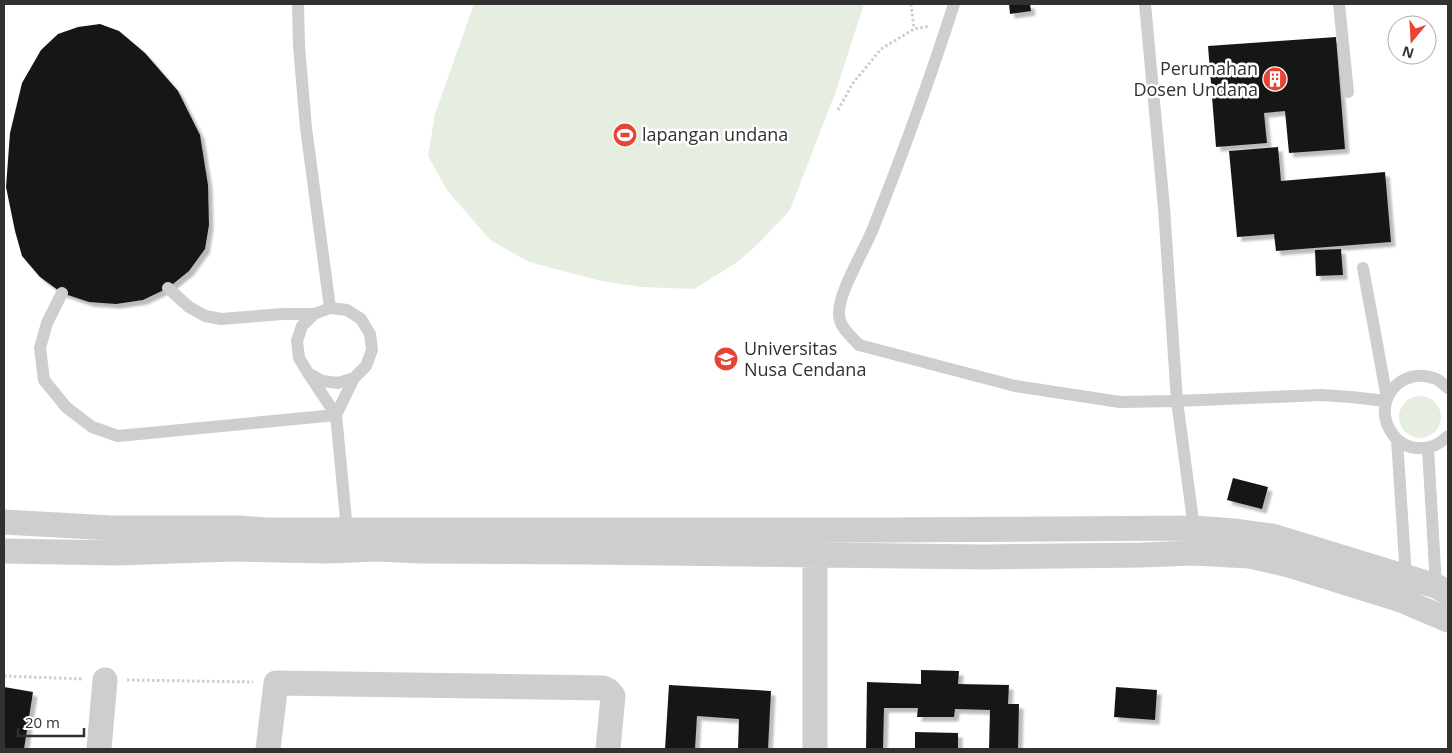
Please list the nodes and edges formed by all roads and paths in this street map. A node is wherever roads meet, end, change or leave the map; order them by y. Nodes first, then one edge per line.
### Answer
1 (298, 4) edge
2 (911, 4) edge
3 (954, 4) edge
4 (1145, 4) edge
5 (1340, 4) edge
6 (948, 22) junction
7 (914, 29) junction
8 (1348, 92) dead end
9 (838, 110) dead end
10 (1363, 268) dead end
11 (168, 288) dead end
12 (62, 292) dead end
13 (330, 308) junction
14 (314, 314) junction
15 (308, 373) junction
16 (354, 378) junction
17 (1443, 382) edge
18 (1448, 388) edge
19 (1386, 399) junction
20 (1177, 402) junction
21 (336, 416) junction
22 (1448, 436) edge
23 (1397, 440) junction
24 (1428, 448) junction
25 (4, 522) edge
26 (1194, 528) junction
27 (815, 530) junction
28 (334, 537) junction
29 (4, 551) edge
30 (1192, 553) junction
31 (816, 555) junction
32 (1403, 588) junction
33 (1442, 590) edge
34 (1448, 620) edge
35 (4, 676) edge
36 (105, 680) junction
37 (276, 683) junction
38 (99, 749) edge
39 (268, 749) edge
40 (608, 749) edge
41 (814, 749) edge

1 - 13 lane
2 - 7 path
3 - 6 lane
4 - 20 lane
5 - 8 lane
6 - 7 path
6 - 20 lane
7 - 9 path
10 - 19 lane
11 - 14 lane
12 - 21 lane
13 - 14 lane
13 - 16 lane
14 - 15 lane
15 - 16 lane
15 - 21 lane
16 - 21 lane
17 - 18 lane
17 - 19 lane
19 - 20 lane
19 - 23 lane
20 - 26 lane
21 - 28 lane
22 - 24 lane
23 - 24 lane
23 - 32 lane
24 - 33 lane
25 - 28 street
26 - 27 street
26 - 30 street
26 - 32 street
27 - 28 street
27 - 31 street
28 - 29 street
28 - 31 street
30 - 31 street
30 - 32 street
31 - 41 street
32 - 33 street
32 - 34 street
35 - 36 path
36 - 37 path
36 - 38 street
37 - 39 street
37 - 40 street

